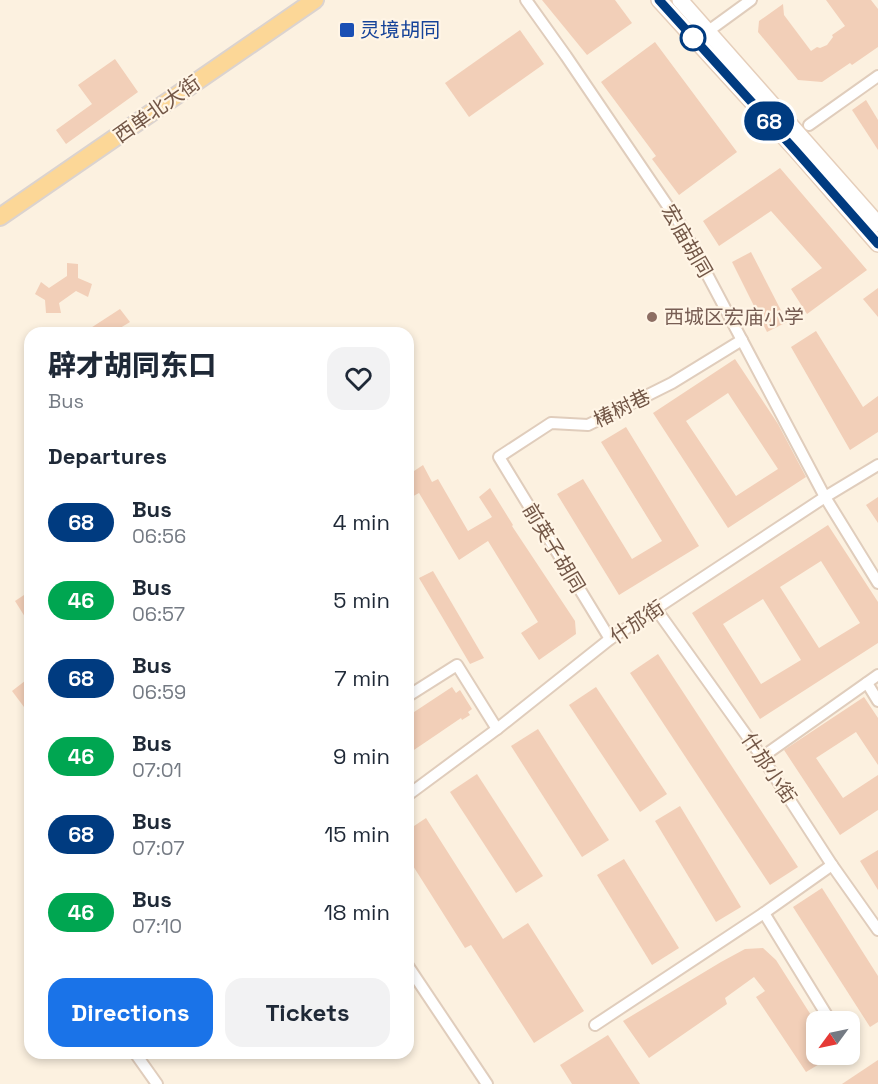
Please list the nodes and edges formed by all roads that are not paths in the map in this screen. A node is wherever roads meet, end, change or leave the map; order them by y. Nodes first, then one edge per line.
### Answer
1 (315, 0) edge
2 (526, 0) edge
3 (659, 0) edge
4 (680, 0) edge
5 (751, 0) edge
6 (707, 32) junction
7 (878, 76) edge
8 (809, 125) dead end
9 (0, 217) edge
10 (878, 224) edge
11 (878, 244) edge
12 (742, 340) junction
13 (499, 457) joint
14 (878, 465) edge
15 (825, 496) junction
16 (878, 583) edge
17 (656, 609) junction
18 (610, 639) junction
19 (878, 675) edge
20 (867, 683) junction
21 (414, 692) edge
22 (878, 700) edge
23 (497, 729) junction
24 (762, 757) junction
25 (414, 791) edge
26 (832, 865) junction
27 (764, 913) junction
28 (878, 930) edge
29 (414, 975) edge
30 (824, 1011) edge
31 (595, 1025) dead end
32 (139, 1059) edge
33 (157, 1084) edge
34 (487, 1084) edge

1 - 9 main road, 西单北大街
2 - 12 street, 宏庙胡同
3 - 11 main road
4 - 6 main road
5 - 6 street
6 - 10 main road
7 - 8 street
12 - 13 street, 椿树巷
12 - 15 street, 宏庙胡同
13 - 18 street, 前英子胡同
14 - 15 street, 什邡街
15 - 16 street, 宏庙胡同
15 - 17 street, 什邡街
17 - 18 street, 什邡街
17 - 24 street, 什邡小街
18 - 23 street, 什邡街
19 - 20 street
20 - 22 street
20 - 24 street
21 - 23 street
23 - 25 street, 什邡街
24 - 26 street, 什邡小街
26 - 27 street
26 - 28 street, 什邡小街
27 - 30 street
27 - 31 street
29 - 34 street
32 - 33 street

